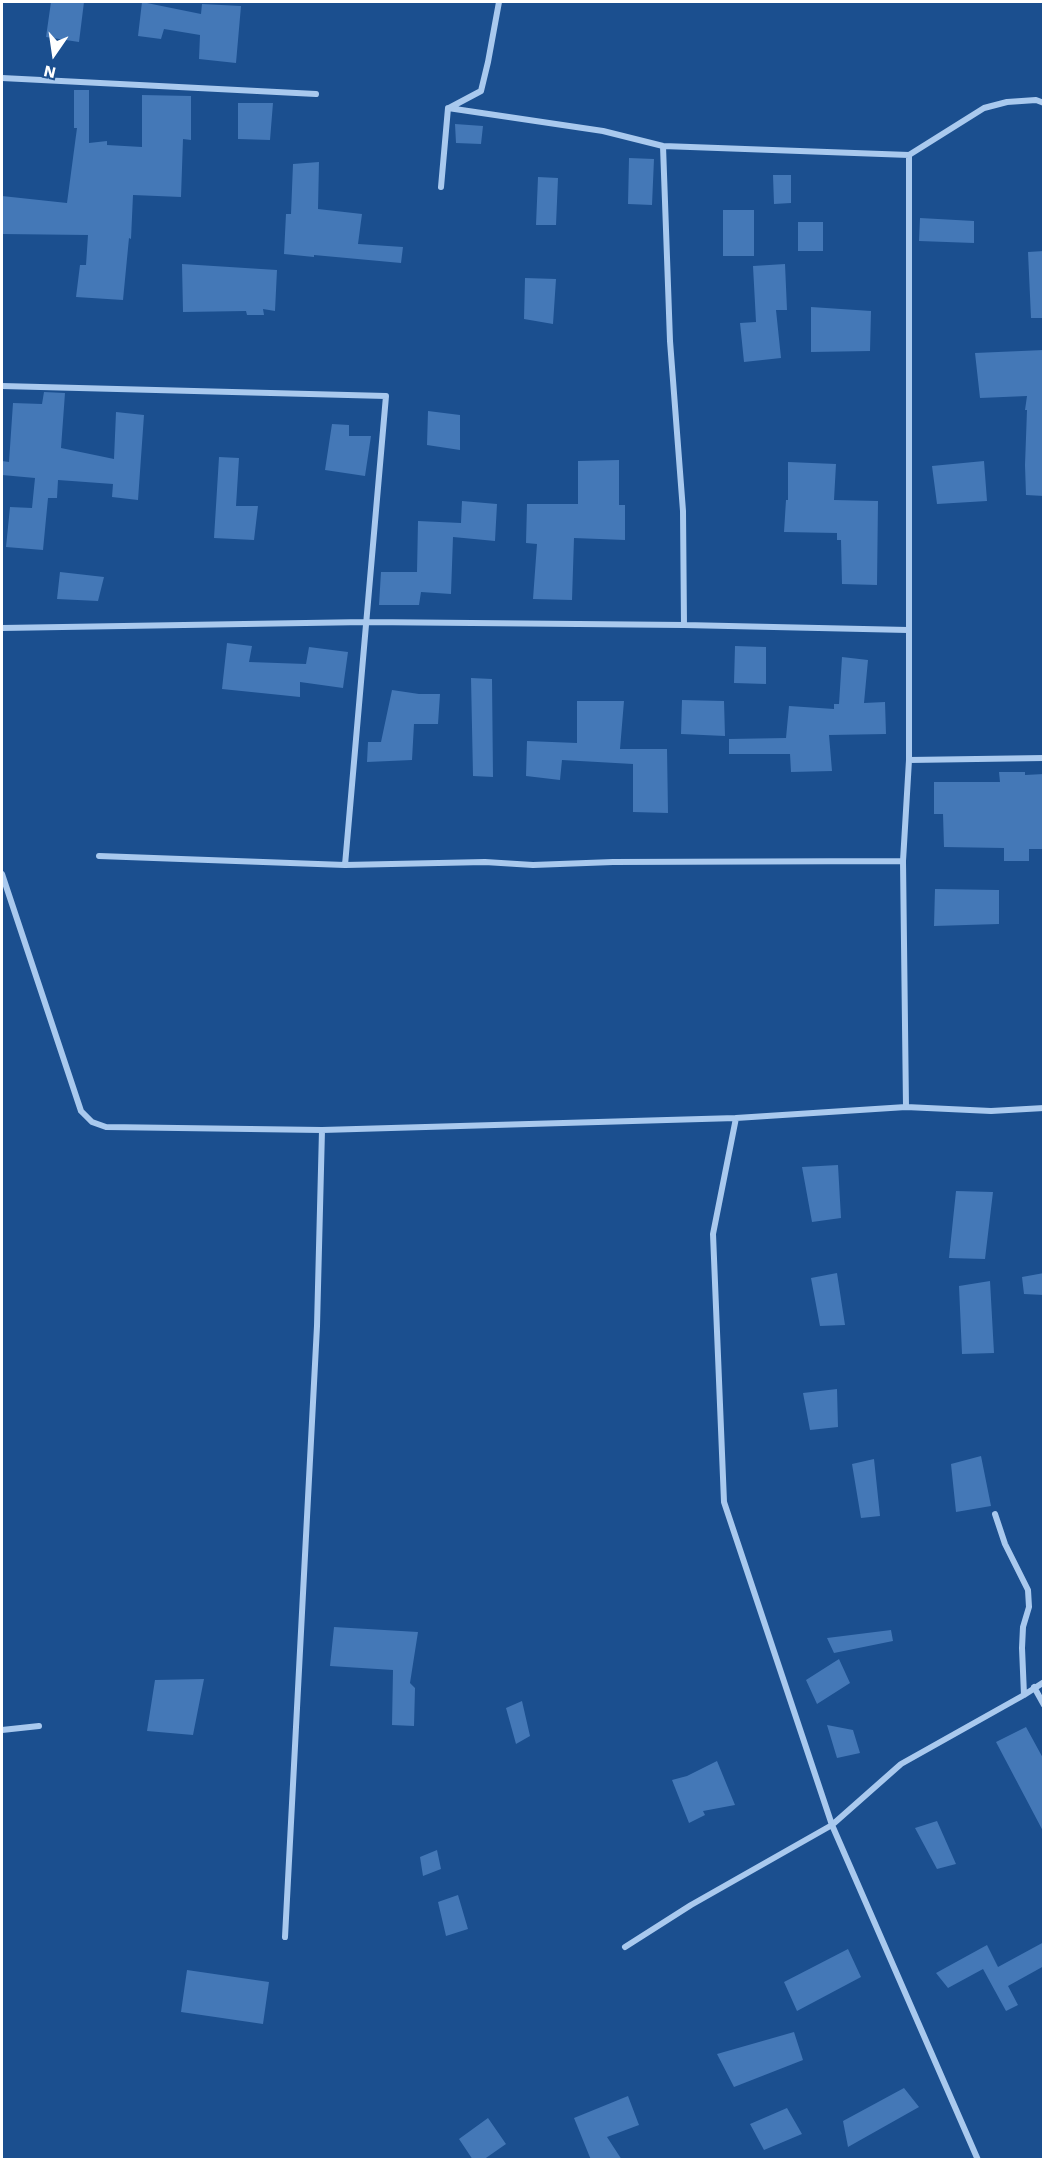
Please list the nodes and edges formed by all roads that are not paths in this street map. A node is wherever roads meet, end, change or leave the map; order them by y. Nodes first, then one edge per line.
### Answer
1 (499, 2) edge
2 (2, 78) edge
3 (316, 94) dead end
4 (1044, 103) edge
5 (448, 108) junction
6 (663, 146) junction
7 (909, 155) junction
8 (441, 187) dead end
9 (2, 386) edge
10 (366, 622) junction
11 (684, 625) junction
12 (2, 628) edge
13 (908, 630) junction
14 (1044, 758) edge
15 (909, 760) junction
16 (99, 856) dead end
17 (903, 861) junction
18 (345, 865) junction
19 (2, 874) edge
20 (906, 1107) junction
21 (1044, 1108) edge
22 (736, 1118) junction
23 (322, 1130) junction
24 (995, 1514) dead end
25 (1044, 1682) edge
26 (1034, 1687) junction
27 (1024, 1695) junction
28 (1044, 1706) edge
29 (39, 1726) dead end
30 (2, 1730) edge
31 (832, 1825) junction
32 (285, 1937) dead end
33 (625, 1947) dead end
34 (975, 2152) junction
35 (971, 2160) edge
36 (978, 2160) edge

1 - 5 street
2 - 3 street
4 - 7 street
5 - 6 street
5 - 8 street
6 - 7 street
6 - 11 street
7 - 13 street
9 - 10 street
10 - 11 street
10 - 12 street
10 - 18 street
11 - 13 street
13 - 15 street
14 - 15 street
15 - 17 street
16 - 18 street
17 - 18 street
17 - 20 street
19 - 23 street
20 - 21 street
20 - 22 street
22 - 23 street
22 - 31 street
23 - 32 street
24 - 27 street
25 - 26 street
26 - 27 street
26 - 28 street
27 - 31 street
29 - 30 street
31 - 33 street
31 - 34 street
34 - 35 street
34 - 36 street

